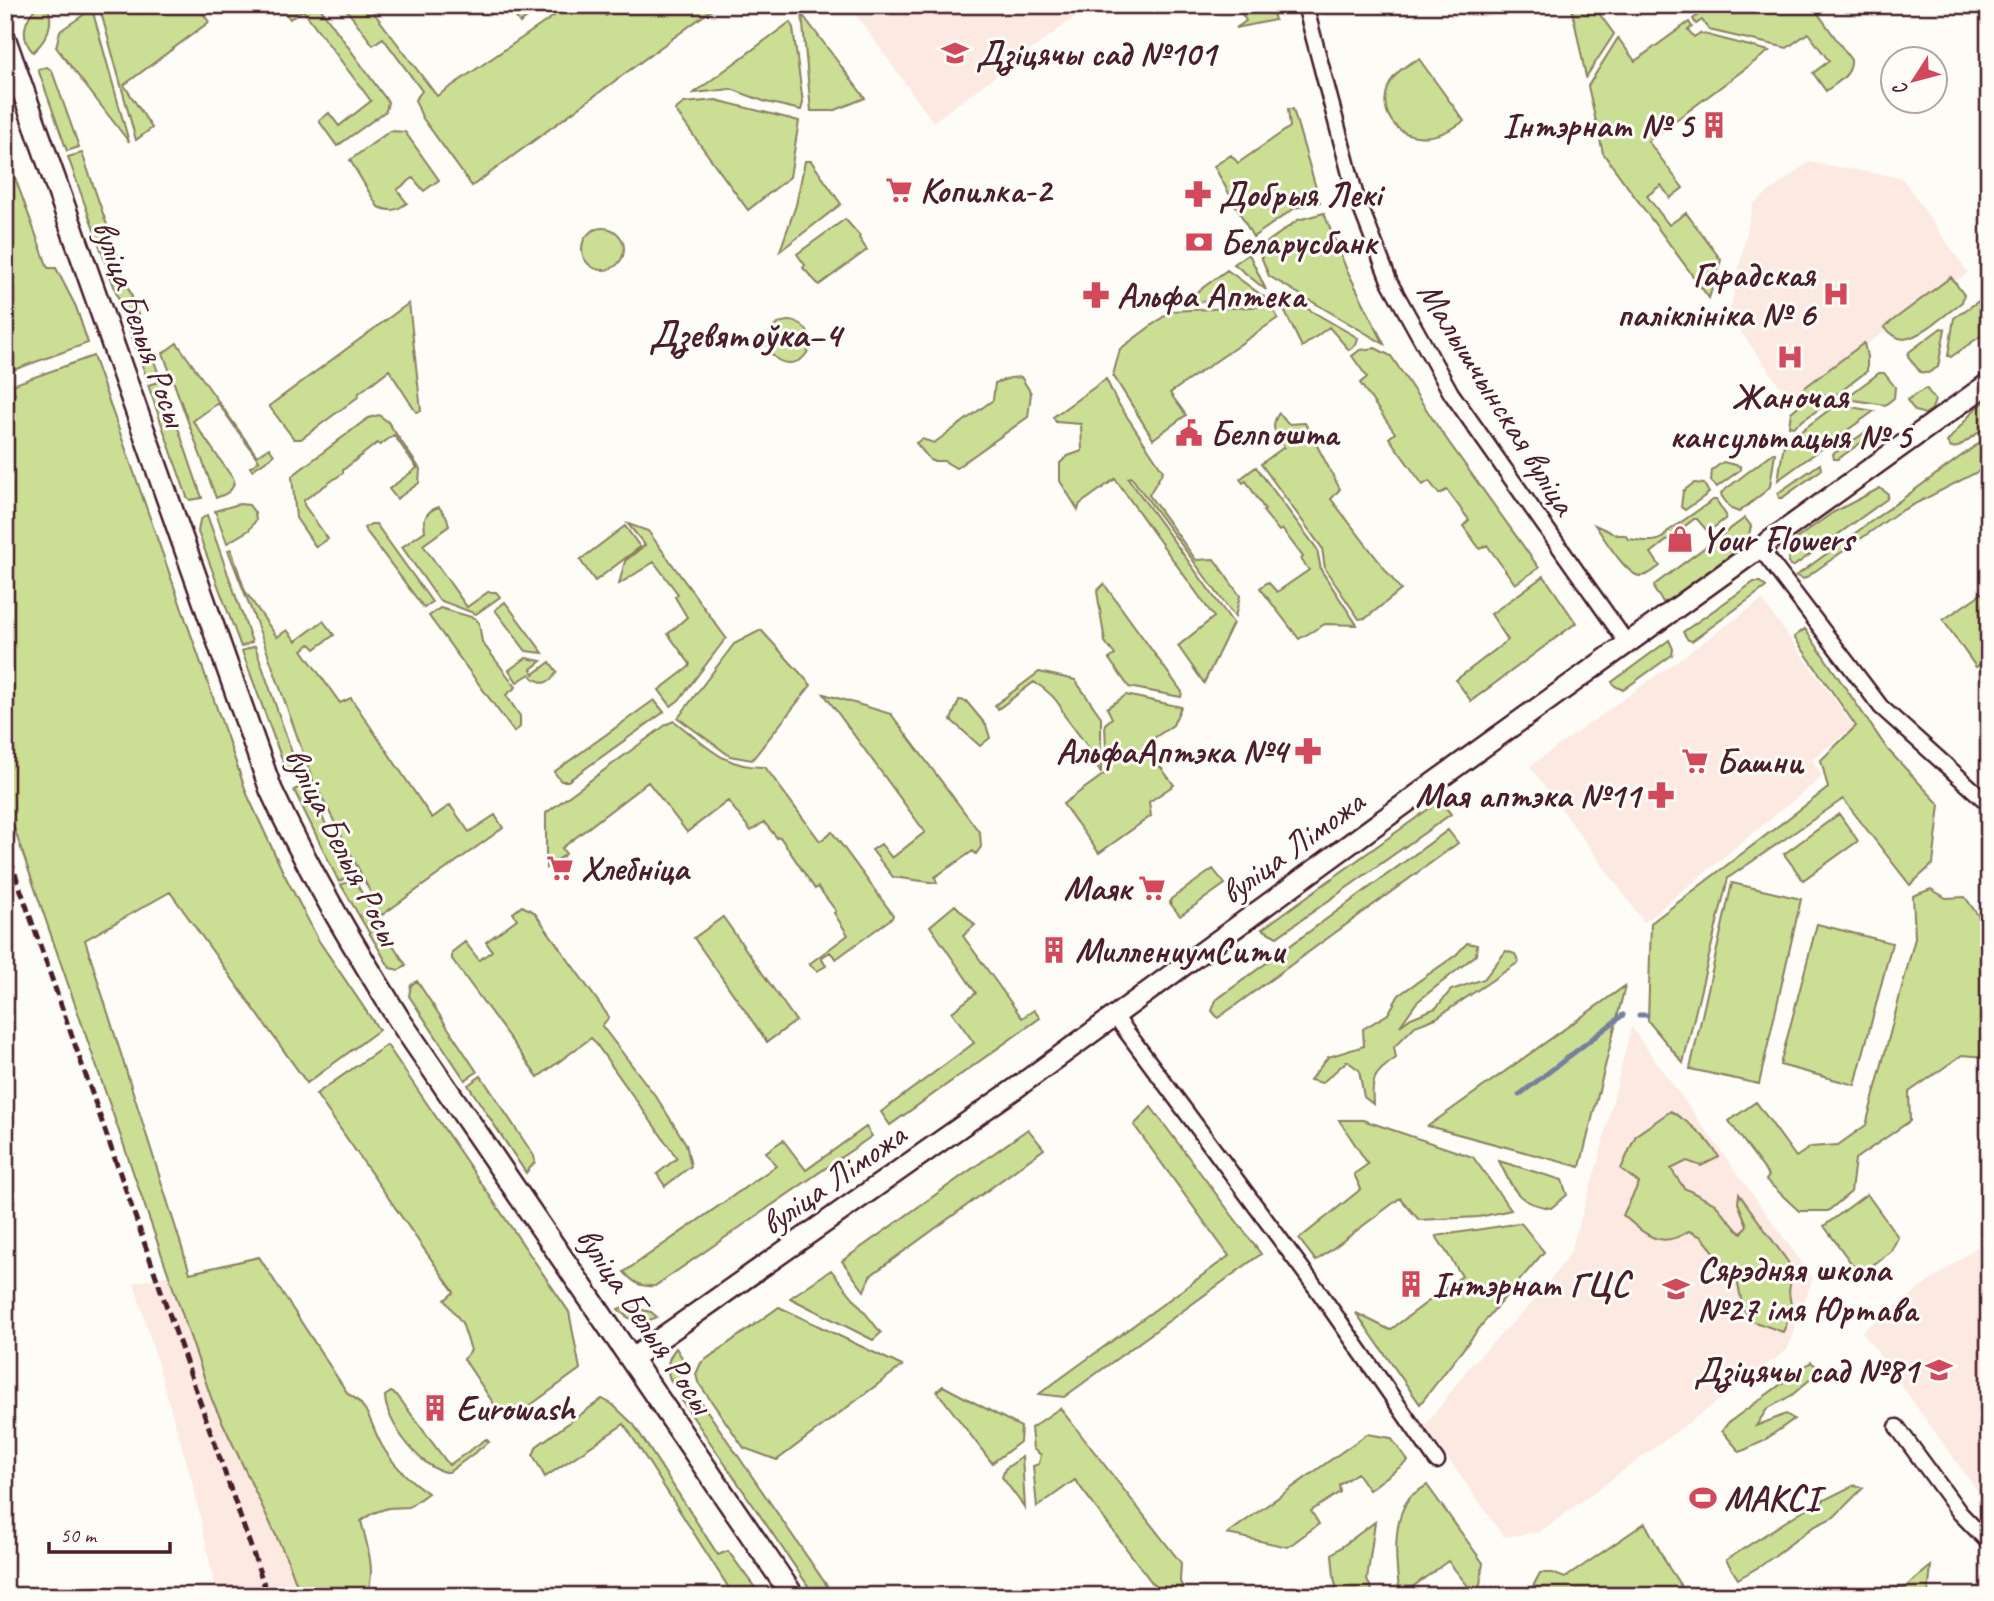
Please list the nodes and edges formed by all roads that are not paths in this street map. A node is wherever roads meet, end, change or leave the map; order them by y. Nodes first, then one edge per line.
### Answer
1 (1305, 5) edge
2 (5, 40) edge
3 (1989, 383) edge
4 (1760, 548) junction
5 (1627, 643) junction
6 (1989, 804) edge
7 (1115, 1016) junction
8 (631, 1359) junction
9 (1897, 1427) dead end
10 (1437, 1461) dead end
11 (1989, 1544) edge
12 (793, 1596) edge

1 - 5 street, Малышчынская вуліца
2 - 8 main road, вуліца Белыя Росы
3 - 4 street, вуліца Ліможа
4 - 5 street, вуліца Ліможа
4 - 6 street
5 - 7 street, вуліца Ліможа
7 - 8 street, вуліца Ліможа
7 - 10 street
8 - 12 main road, вуліца Белыя Росы
9 - 11 street

